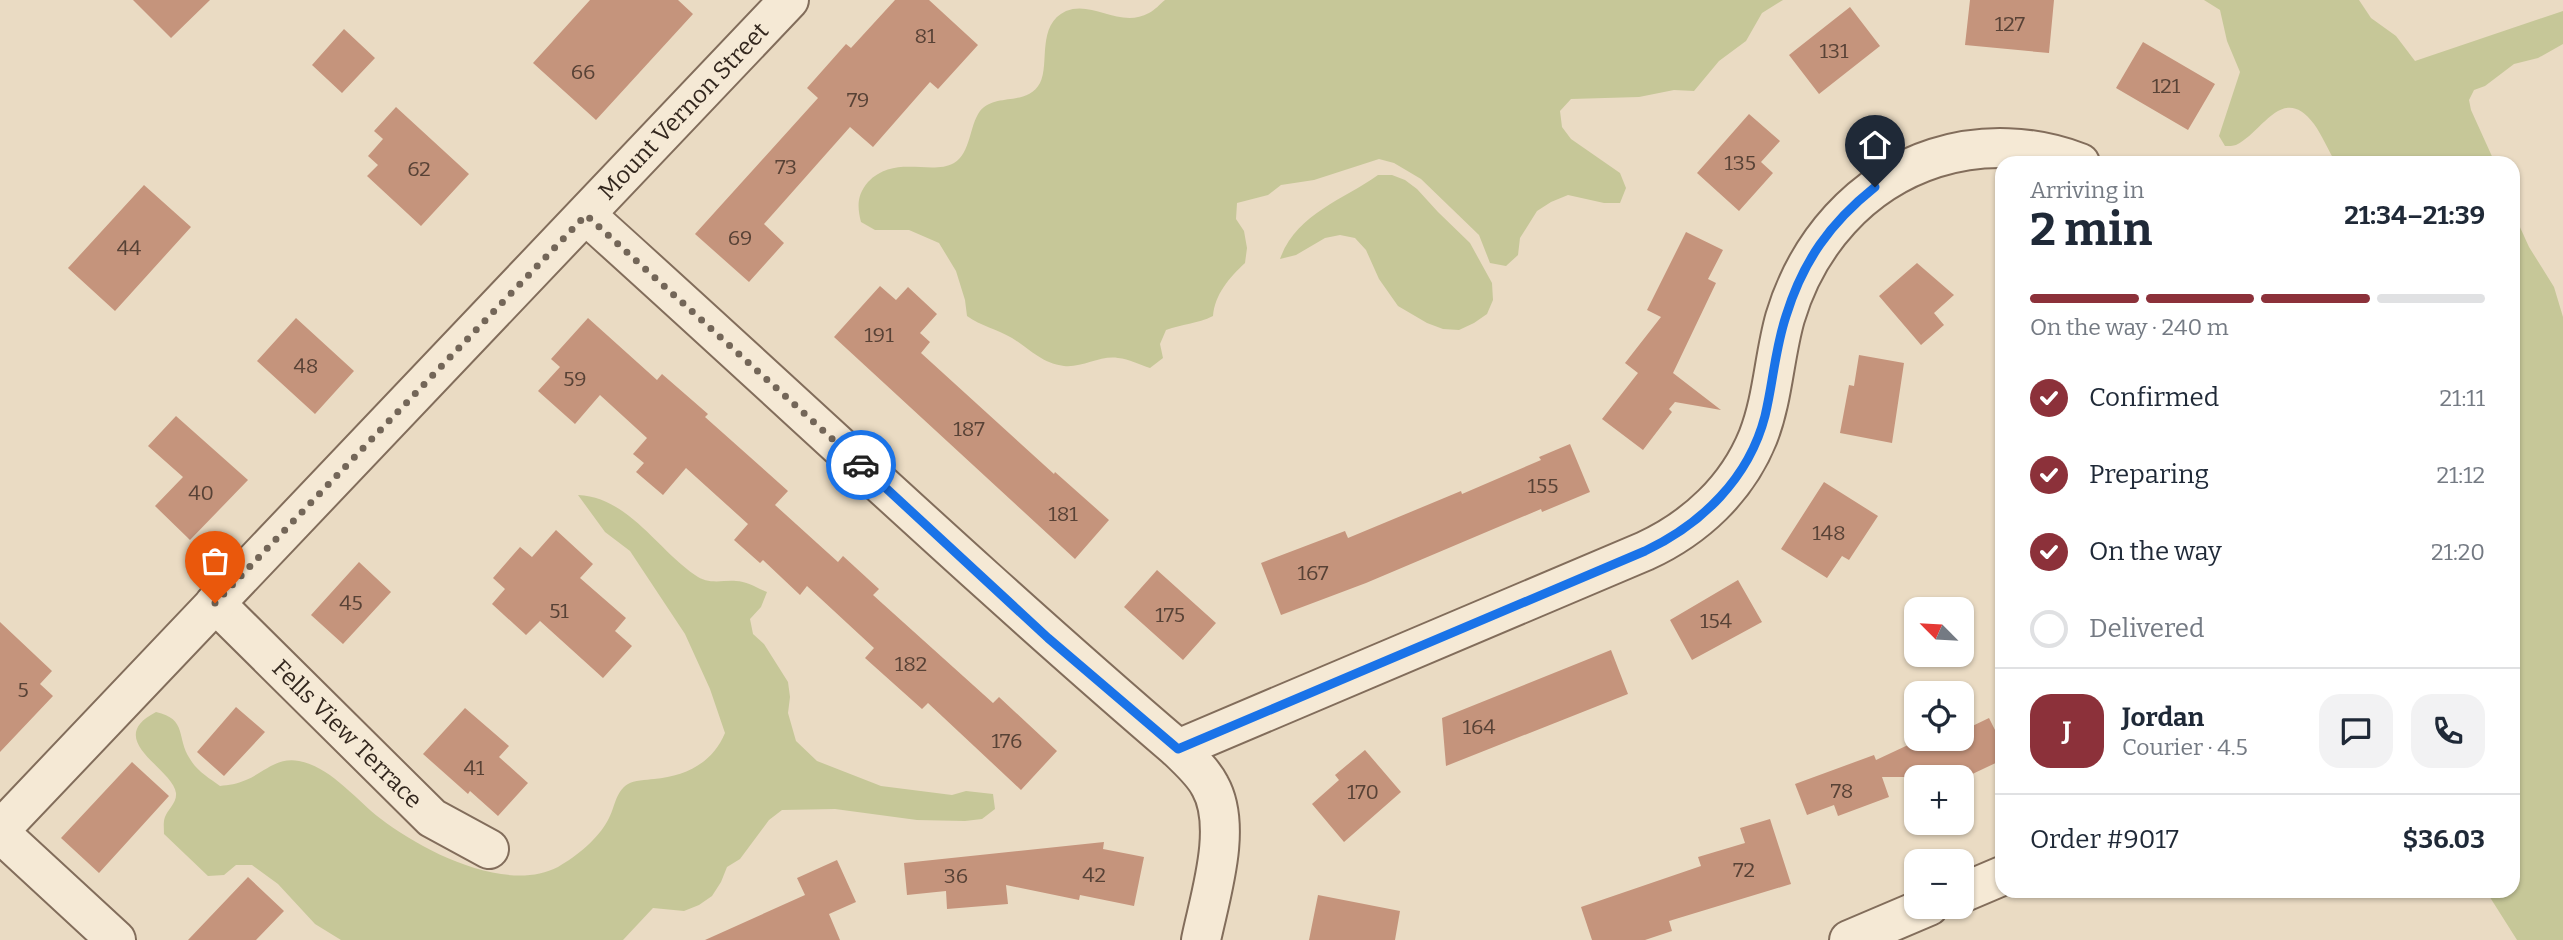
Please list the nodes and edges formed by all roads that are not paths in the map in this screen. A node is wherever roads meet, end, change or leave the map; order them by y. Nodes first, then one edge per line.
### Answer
1 (789, 0) edge
2 (2053, 156) edge
3 (586, 215) junction
4 (215, 603) junction
5 (1178, 749) junction
6 (0, 831) edge
7 (489, 849) dead end
8 (1995, 879) edge
9 (1974, 888) edge
10 (1904, 917) edge
11 (116, 940) edge
12 (1201, 940) edge
13 (1849, 940) edge

1 - 3 street, Mount Vernon Street
2 - 5 street
3 - 4 street, Mount Vernon Street
3 - 5 street
4 - 6 street, Mount Vernon Street
4 - 7 street, Fells View Terrace
5 - 12 street
6 - 11 street
8 - 9 street
10 - 13 street

